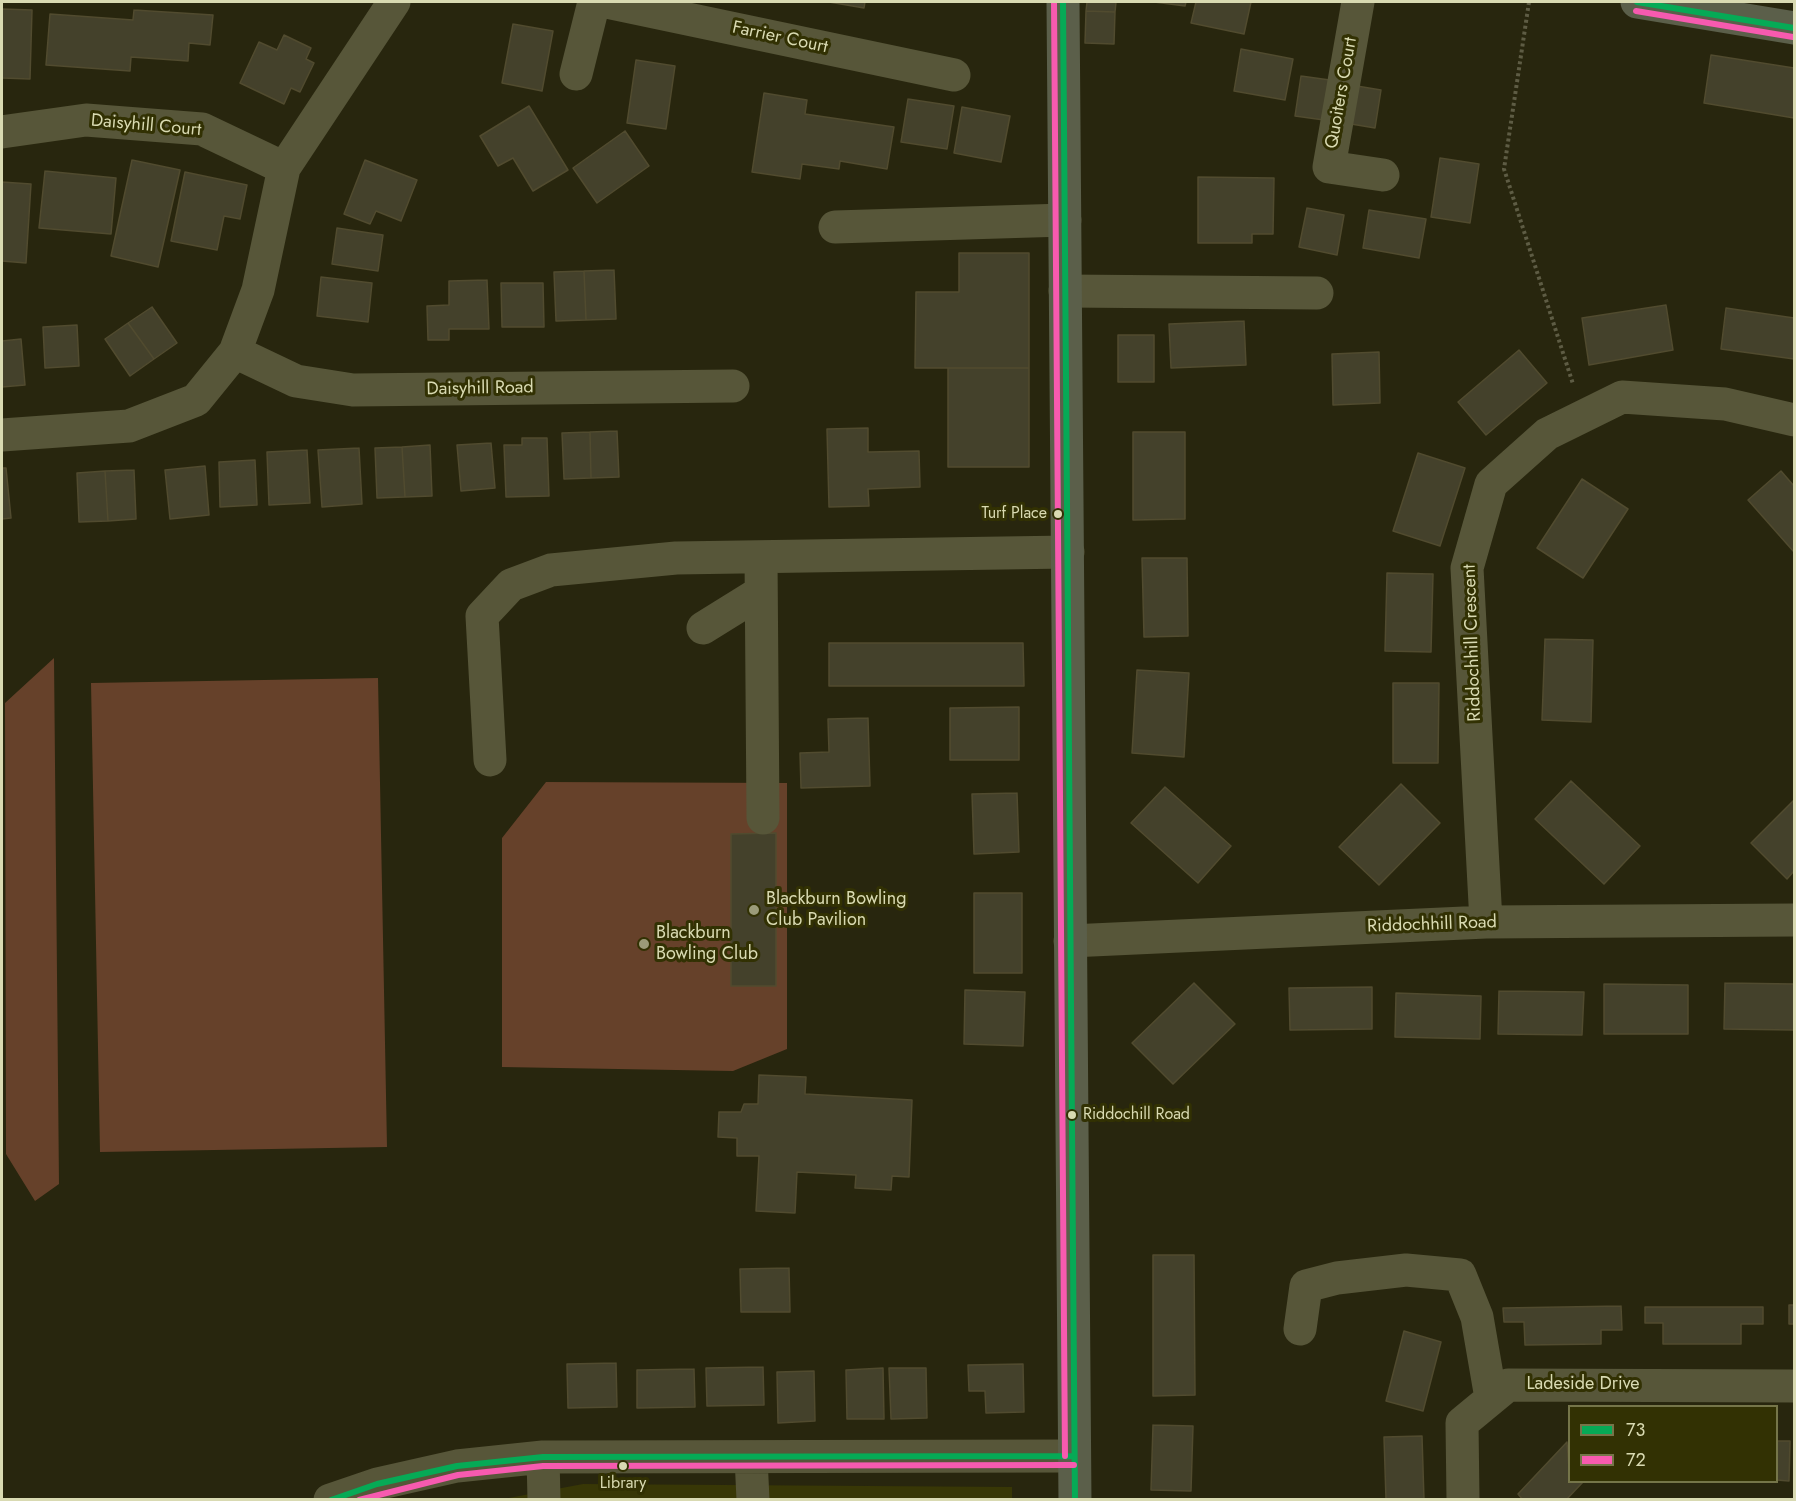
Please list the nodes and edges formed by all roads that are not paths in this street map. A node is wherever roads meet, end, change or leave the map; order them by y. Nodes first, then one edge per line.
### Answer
1 (394, 2) edge
2 (594, 2) edge
3 (607, 2) edge
4 (1063, 2) edge
5 (1358, 2) edge
6 (1637, 2) edge
7 (1794, 28) edge
8 (576, 74) dead end
9 (954, 75) dead end
10 (2, 132) edge
11 (284, 168) junction
12 (1383, 175) dead end
13 (1065, 220) junction
14 (835, 227) dead end
15 (1065, 291) junction
16 (1317, 293) dead end
17 (235, 352) junction
18 (733, 386) dead end
19 (1794, 420) edge
20 (2, 435) edge
21 (1068, 552) junction
22 (760, 556) junction
23 (761, 592) junction
24 (703, 628) dead end
25 (490, 760) dead end
26 (763, 818) dead end
27 (1794, 920) edge
28 (1486, 922) junction
29 (1070, 941) junction
30 (1300, 1329) dead end
31 (1794, 1386) edge
32 (1491, 1398) junction
33 (1074, 1456) junction
34 (543, 1457) junction
35 (751, 1457) junction
36 (330, 1500) edge
37 (544, 1500) edge
38 (753, 1500) edge
39 (1075, 1500) edge
40 (1463, 1500) edge

1 - 11 street
2 - 8 street
3 - 9 street, Farrier Court
4 - 13 main road
5 - 12 street, Quoiters Court
6 - 7 main road
10 - 11 street, Daisyhill Court
11 - 17 street
13 - 14 street
13 - 15 main road
15 - 16 street
15 - 21 main road
17 - 18 street, Daisyhill Road
17 - 20 street
19 - 28 street, Riddochhill Crescent
21 - 22 street
21 - 29 main road
22 - 23 street
22 - 25 street
23 - 24 street
23 - 26 street
27 - 28 street, Riddochhill Road
28 - 29 street, Riddochhill Road
29 - 33 main road
30 - 32 street
31 - 32 street, Ladeside Drive
32 - 40 street, Ladeside Drive
33 - 35 street
33 - 39 main road
34 - 35 street
34 - 36 street
34 - 37 street
35 - 38 street

